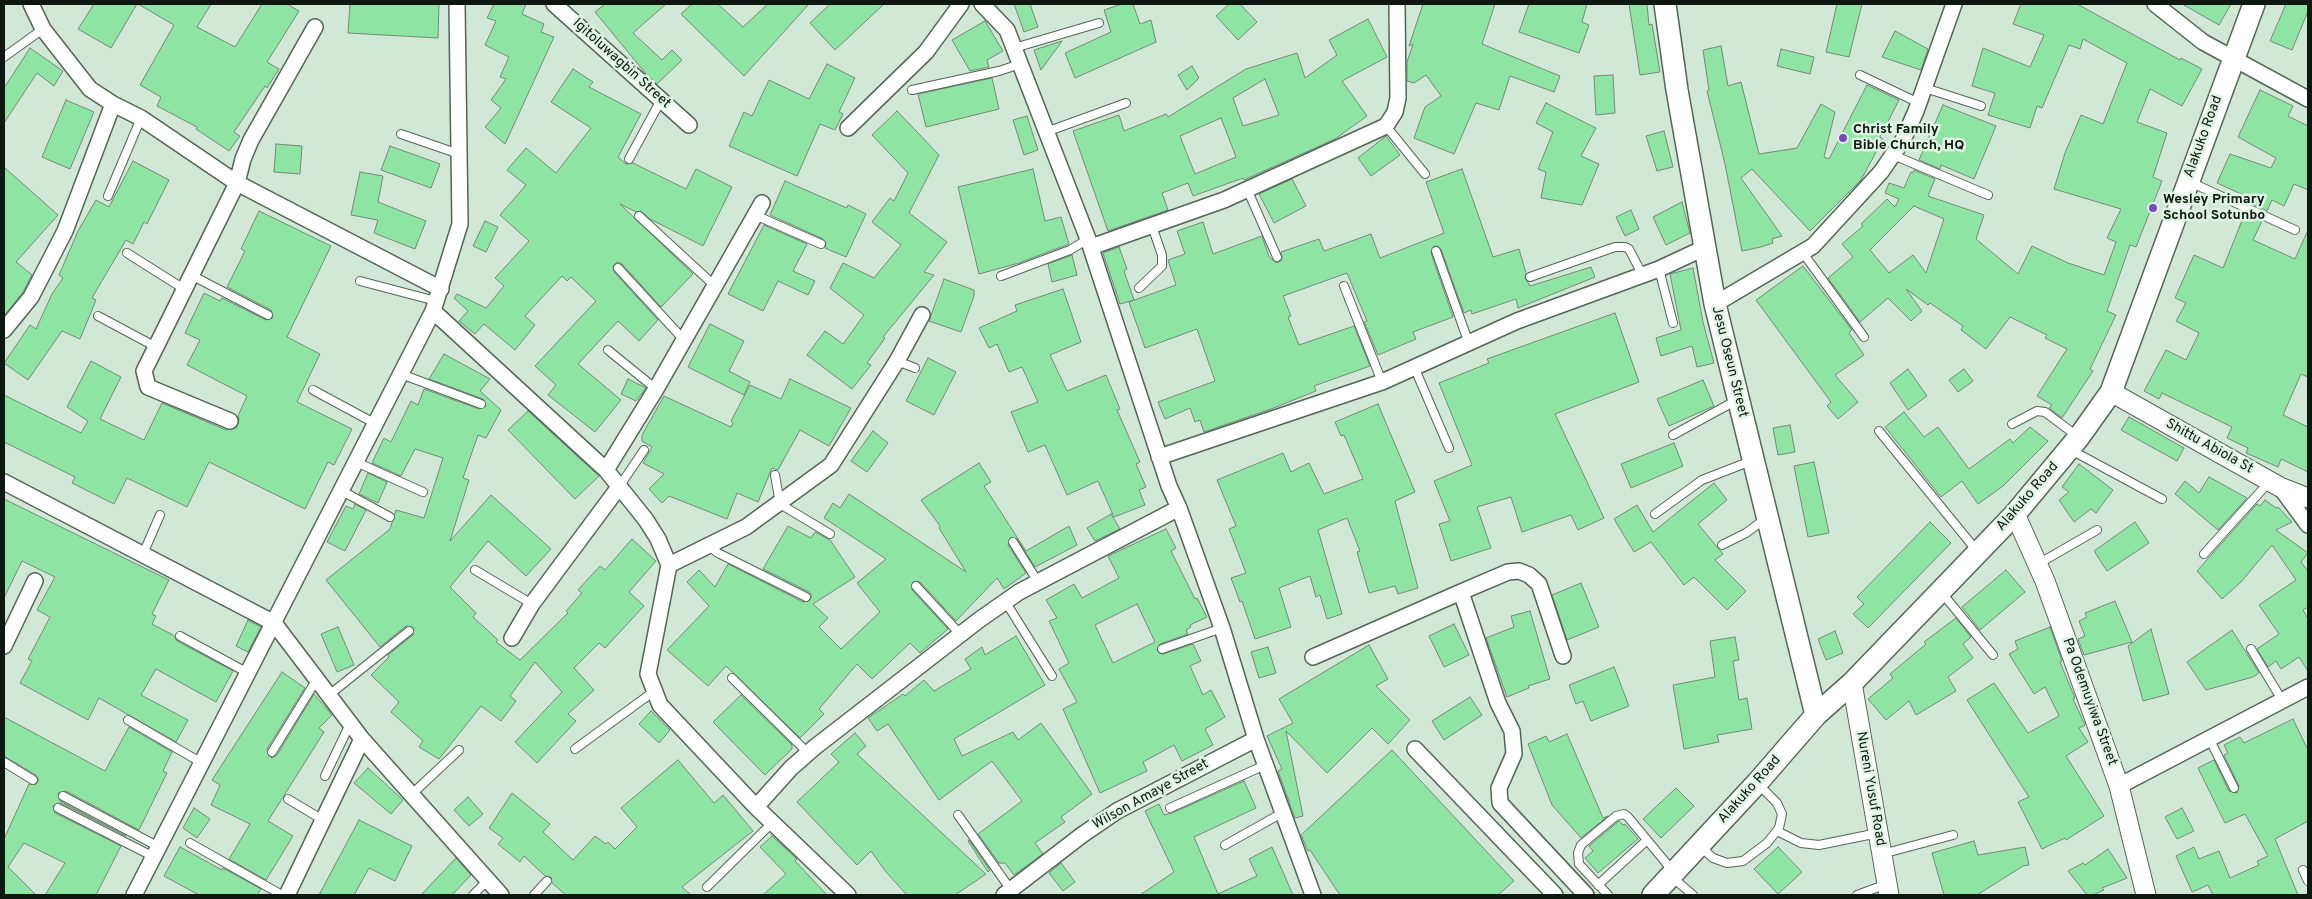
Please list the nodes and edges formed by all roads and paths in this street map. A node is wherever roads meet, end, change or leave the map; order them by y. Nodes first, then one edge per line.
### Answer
1 (31, 4) edge
2 (457, 4) edge
3 (554, 4) edge
4 (961, 4) edge
5 (982, 4) edge
6 (1397, 4) edge
7 (1665, 4) edge
8 (1954, 4) edge
9 (2155, 4) edge
10 (2254, 4) edge
11 (1099, 22) dead end
12 (315, 26) dead end
13 (43, 29) junction
14 (1014, 48) junction
15 (4, 57) edge
16 (2232, 60) junction
17 (1020, 64) junction
18 (1860, 75) dead end
19 (1925, 88) junction
20 (912, 90) dead end
21 (2308, 99) edge
22 (660, 100) junction
23 (1126, 103) dead end
24 (1919, 103) junction
25 (113, 104) junction
26 (1981, 106) dead end
27 (141, 118) junction
28 (689, 125) dead end
29 (1386, 126) junction
30 (848, 128) dead end
31 (1046, 132) junction
32 (401, 134) dead end
33 (459, 154) junction
34 (1894, 155) junction
35 (629, 159) dead end
36 (1425, 174) dead end
37 (2188, 182) junction
38 (237, 183) junction
39 (1247, 189) junction
40 (1988, 195) dead end
41 (108, 196) dead end
42 (759, 209) joint
43 (639, 216) dead end
44 (1152, 226) junction
45 (2295, 230) dead end
46 (1090, 243) junction
47 (822, 244) dead end
48 (1704, 248) junction
49 (1436, 251) dead end
50 (127, 252) dead end
51 (1803, 253) junction
52 (1277, 257) dead end
53 (618, 268) dead end
54 (1659, 269) junction
55 (191, 274) junction
56 (1001, 276) dead end
57 (1530, 276) dead end
58 (1643, 276) junction
59 (360, 281) dead end
60 (715, 286) junction
61 (1344, 286) dead end
62 (1139, 288) dead end
63 (184, 289) junction
64 (437, 300) junction
65 (1714, 304) junction
66 (268, 315) dead end
67 (922, 315) dead end
68 (98, 316) dead end
69 (1673, 323) dead end
70 (4, 330) edge
71 (1864, 337) dead end
72 (684, 340) junction
73 (1466, 344) junction
74 (156, 347) junction
75 (608, 350) dead end
76 (897, 361) junction
77 (915, 368) dead end
78 (1415, 369) junction
79 (401, 374) junction
80 (1382, 382) junction
81 (656, 389) junction
82 (312, 390) dead end
83 (2111, 392) junction
84 (1738, 399) junction
85 (481, 404) dead end
86 (230, 421) dead end
87 (376, 424) junction
88 (2012, 424) dead end
89 (1879, 431) dead end
90 (1673, 435) dead end
91 (2074, 443) junction
92 (1449, 448) dead end
93 (644, 450) dead end
94 (1160, 457) junction
95 (1753, 460) junction
96 (356, 462) junction
97 (606, 470) junction
98 (775, 475) dead end
99 (4, 482) edge
100 (2275, 484) junction
101 (619, 487) junction
102 (342, 491) junction
103 (422, 492) dead end
104 (2308, 498) edge
105 (2162, 499) dead end
106 (780, 504) junction
107 (1179, 508) junction
108 (1655, 514) dead end
109 (2015, 514) junction
110 (160, 515) dead end
111 (390, 517) dead end
112 (1767, 517) junction
113 (2308, 525) edge
114 (2097, 530) dead end
115 (830, 534) dead end
116 (1013, 542) dead end
117 (708, 545) junction
118 (1722, 545) dead end
119 (1978, 552) junction
120 (143, 554) junction
121 (2204, 554) dead end
122 (2038, 564) junction
123 (669, 565) junction
124 (475, 570) dead end
125 (35, 581) dead end
126 (1038, 582) junction
127 (916, 586) dead end
128 (1461, 592) junction
129 (1940, 592) junction
130 (806, 598) dead end
131 (1005, 601) junction
132 (532, 604) junction
133 (274, 623) junction
134 (1222, 628) junction
135 (409, 631) dead end
136 (960, 634) junction
137 (180, 636) dead end
138 (512, 638) dead end
139 (4, 646) edge
140 (1162, 649) dead end
141 (2251, 649) dead end
142 (1993, 655) dead end
143 (1563, 656) dead end
144 (1313, 657) dead end
145 (249, 673) junction
146 (1052, 676) dead end
147 (732, 678) dead end
148 (317, 680) junction
149 (1852, 683) junction
150 (2308, 687) edge
151 (653, 692) junction
152 (329, 695) junction
153 (2282, 700) junction
154 (1816, 714) junction
155 (128, 720) dead end
156 (350, 724) junction
157 (362, 739) junction
158 (1256, 739) junction
159 (2210, 740) junction
160 (575, 749) dead end
161 (1415, 749) dead end
162 (459, 750) dead end
163 (272, 752) dead end
164 (808, 753) junction
165 (4, 762) edge
166 (202, 762) junction
167 (1265, 765) junction
168 (325, 776) dead end
169 (33, 780) dead end
170 (1757, 783) junction
171 (2120, 786) junction
172 (2234, 788) dead end
173 (412, 794) junction
174 (63, 796) dead end
175 (288, 800) dead end
176 (756, 807) junction
177 (58, 808) dead end
178 (1170, 808) dead end
179 (1282, 813) junction
180 (958, 816) dead end
181 (323, 820) junction
182 (772, 823) junction
183 (1776, 832) junction
184 (1878, 834) junction
185 (1953, 835) dead end
186 (1647, 840) junction
187 (190, 843) dead end
188 (1225, 844) dead end
189 (1699, 846) junction
190 (157, 852) junction
191 (1882, 854) junction
192 (2303, 870) dead end
193 (1673, 874) junction
194 (488, 880) junction
195 (547, 881) dead end
196 (2308, 881) edge
197 (707, 887) dead end
198 (1592, 890) edge
199 (1888, 890) edge
200 (1007, 893) edge
201 (2143, 894) edge
202 (134, 895) edge
203 (282, 895) edge
204 (286, 895) edge
205 (473, 895) edge
206 (502, 895) edge
207 (534, 895) edge
208 (848, 895) edge
209 (1313, 895) edge
210 (1555, 895) edge
211 (1608, 895) edge
212 (1653, 895) edge
213 (1693, 895) edge
214 (1856, 895) edge

1 - 13 street
2 - 33 street
3 - 22 street, Igitoluwagbin Street
4 - 30 street
5 - 14 street
6 - 29 street
7 - 48 main road, Jesu Oseun Street
8 - 19 street
9 - 16 street
10 - 16 main road, Alakuko Road
11 - 14 lane
12 - 38 street
13 - 15 lane
13 - 25 street
14 - 17 street
16 - 21 street
16 - 37 main road, Alakuko Road
17 - 20 lane
17 - 31 street
18 - 24 lane
19 - 24 street
19 - 26 lane
22 - 28 street, Igitoluwagbin Street
22 - 35 lane
23 - 31 lane
24 - 34 street
25 - 27 street
25 - 70 street
27 - 38 street
27 - 41 lane
29 - 36 lane
29 - 39 street
31 - 46 street
32 - 33 lane
33 - 64 street
34 - 40 lane
34 - 51 street
37 - 45 lane
37 - 83 main road, Alakuko Road
38 - 55 street
38 - 64 street
39 - 44 street
39 - 52 lane
42 - 47 lane
42 - 60 street
43 - 60 lane
44 - 46 street
44 - 62 lane
46 - 56 lane
46 - 94 street
48 - 54 street
48 - 65 main road, Jesu Oseun Street
49 - 73 lane
50 - 63 lane
51 - 65 street
51 - 71 lane
53 - 72 lane
54 - 58 street
54 - 69 lane
55 - 63 street
55 - 66 lane
57 - 58 lane
58 - 73 street
59 - 64 lane
60 - 72 street
61 - 80 lane
63 - 74 street
64 - 79 street
64 - 97 street
65 - 84 main road, Jesu Oseun Street
67 - 76 street
68 - 74 lane
72 - 81 street
73 - 78 street
74 - 86 street
75 - 81 lane
76 - 77 lane
76 - 106 street
78 - 80 street
78 - 92 lane
79 - 85 lane
79 - 87 street
80 - 94 street
81 - 97 street
82 - 87 lane
83 - 91 main road, Alakuko Road
83 - 100 street, Shittu Abiola St
84 - 90 lane
84 - 95 main road, Jesu Oseun Street
87 - 96 street
88 - 91 lane
89 - 119 lane
91 - 105 lane
91 - 109 main road, Alakuko Road
93 - 101 lane
94 - 107 street
95 - 108 lane
95 - 112 main road, Jesu Oseun Street
96 - 102 street
96 - 103 lane
97 - 101 street
98 - 106 lane
99 - 120 street
100 - 104 street, Shittu Abiola St
100 - 113 street
100 - 121 lane
101 - 123 street
101 - 132 street
102 - 111 lane
102 - 133 street
106 - 115 lane
106 - 117 street
107 - 126 street
107 - 134 street
109 - 119 main road, Alakuko Road
109 - 122 street, Pa Odemuyiwa Street
110 - 120 lane
112 - 118 lane
112 - 154 main road, Jesu Oseun Street
114 - 122 lane
116 - 126 lane
117 - 123 street
117 - 130 lane
119 - 129 main road, Alakuko Road
120 - 133 street
122 - 171 street, Pa Odemuyiwa Street
123 - 151 street
124 - 132 lane
125 - 139 street
126 - 131 street
127 - 136 lane
128 - 143 street
128 - 144 street
128 - 198 street
129 - 142 lane
129 - 149 main road, Alakuko Road
131 - 136 street
131 - 146 lane
132 - 138 street
133 - 145 street
133 - 148 street
134 - 140 lane
134 - 158 street
135 - 152 lane
136 - 164 street
137 - 145 lane
141 - 153 lane
145 - 166 street
147 - 164 lane
148 - 152 street
148 - 163 lane
149 - 154 main road, Alakuko Road
149 - 184 street, Nureni Yusuf Road
150 - 153 street
151 - 160 lane
151 - 176 street
152 - 156 street
153 - 159 street
154 - 170 main road, Alakuko Road
155 - 166 lane
156 - 157 street
156 - 168 lane
157 - 173 street
157 - 181 street
158 - 167 street
158 - 200 street, Wilson Amaye Street
159 - 171 street
159 - 172 lane
161 - 210 street
162 - 173 lane
164 - 176 street
165 - 169 lane
166 - 190 street
167 - 178 lane
167 - 179 street
170 - 183 lane
170 - 189 main road, Alakuko Road
171 - 201 street, Pa Odemuyiwa Street
173 - 194 street
174 - 190 lane
175 - 181 lane
176 - 182 street
177 - 190 lane
179 - 188 lane
179 - 209 street
180 - 200 lane
181 - 204 street
182 - 197 lane
182 - 208 street
183 - 184 lane
183 - 189 lane
184 - 191 street, Nureni Yusuf Road
185 - 191 lane
186 - 193 lane
186 - 198 lane
186 - 198 lane
187 - 203 lane
189 - 193 main road, Alakuko Road
190 - 202 street
191 - 199 street, Nureni Yusuf Road
192 - 196 lane
193 - 212 main road, Alakuko Road
193 - 213 lane
194 - 205 lane
194 - 206 street
195 - 207 lane
198 - 211 lane
199 - 214 lane

